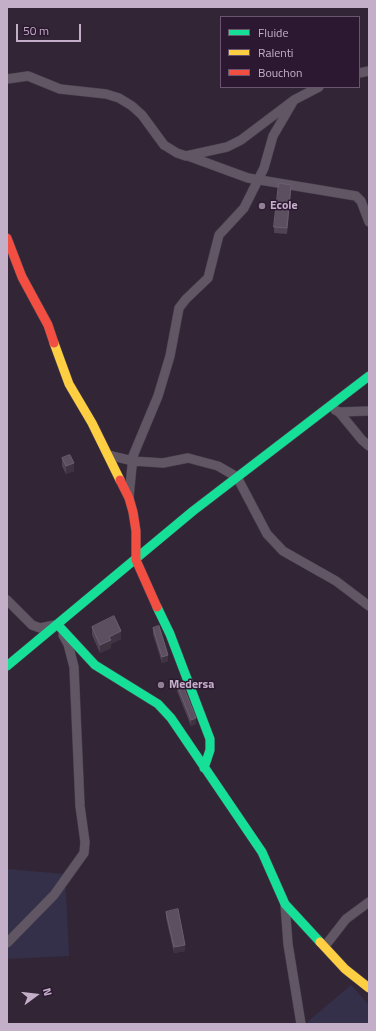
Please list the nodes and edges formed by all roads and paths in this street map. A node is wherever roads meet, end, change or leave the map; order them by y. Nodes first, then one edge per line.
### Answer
1 (7, 79) edge
2 (317, 88) edge
3 (294, 100) junction
4 (186, 156) junction
5 (258, 180) junction
6 (369, 222) edge
7 (7, 238) edge
8 (369, 376) edge
9 (329, 406) junction
10 (369, 411) edge
11 (339, 412) junction
12 (369, 446) edge
13 (108, 455) junction
14 (133, 461) junction
15 (237, 478) junction
16 (129, 498) junction
17 (136, 560) junction
18 (7, 600) edge
19 (369, 606) edge
20 (58, 625) junction
21 (7, 666) edge
22 (204, 768) junction
23 (369, 902) edge
24 (285, 904) junction
25 (7, 942) edge
26 (325, 946) junction
27 (369, 988) edge
28 (301, 1024) edge

1 - 4 street
2 - 3 street
3 - 4 street
3 - 5 street
4 - 5 street
5 - 6 street
5 - 14 street
7 - 13 street
8 - 9 street
9 - 11 street
9 - 15 street
10 - 11 street
11 - 12 street
13 - 14 street
13 - 16 street
14 - 15 street
14 - 16 street
15 - 17 street
15 - 19 street
16 - 17 street
17 - 20 street
17 - 22 street
18 - 20 street
20 - 21 street
20 - 22 street
20 - 25 street
22 - 24 street
23 - 26 street
24 - 26 street
24 - 28 street
26 - 27 street

